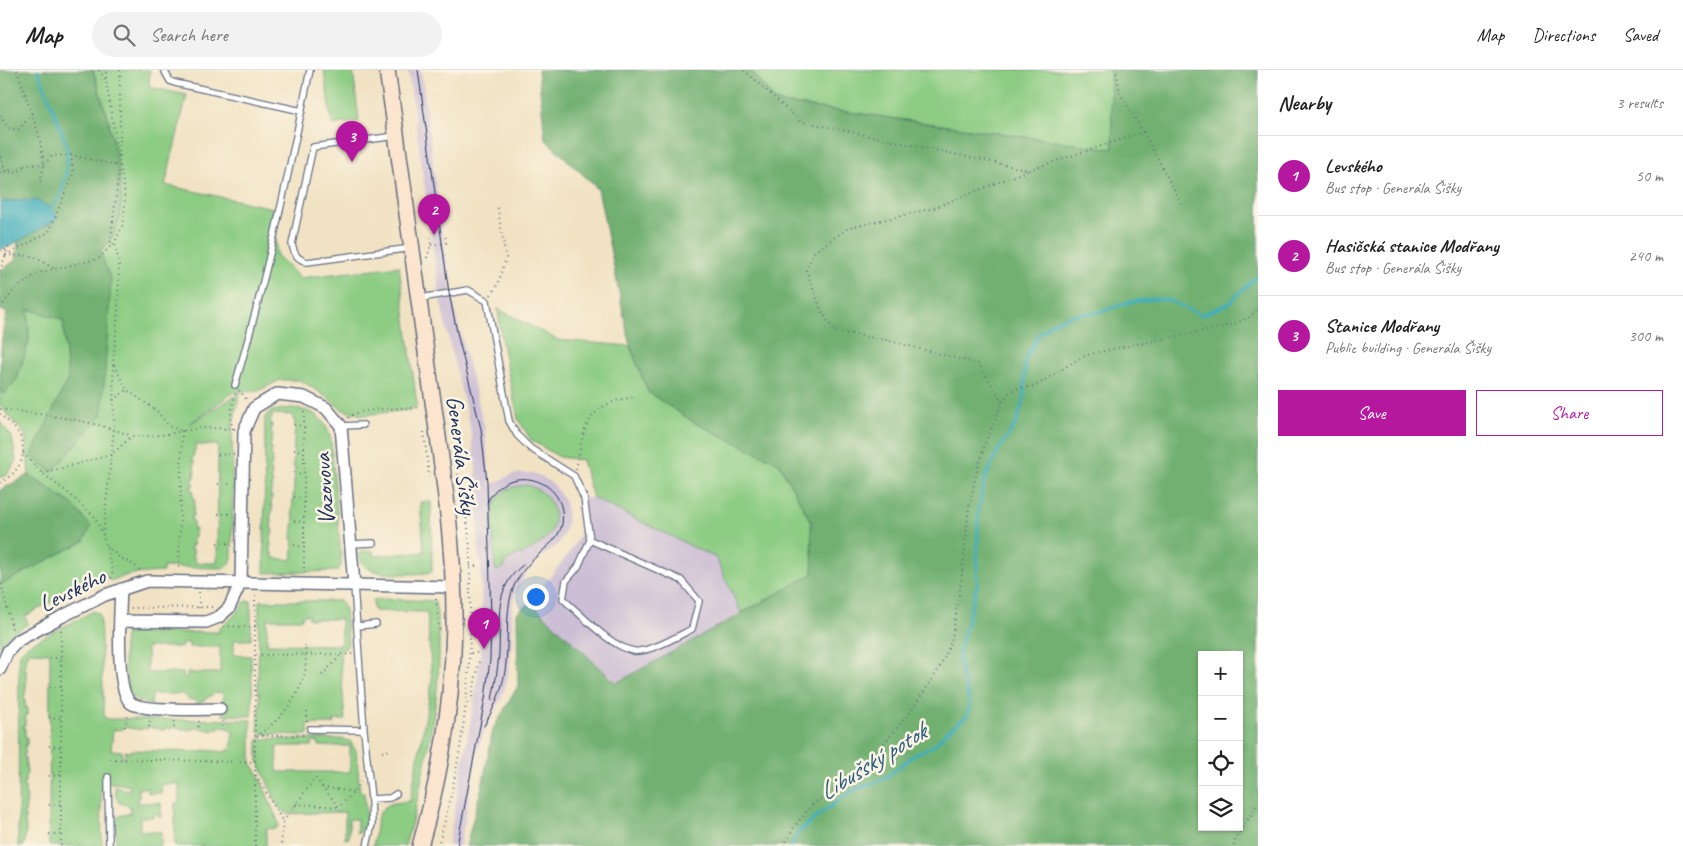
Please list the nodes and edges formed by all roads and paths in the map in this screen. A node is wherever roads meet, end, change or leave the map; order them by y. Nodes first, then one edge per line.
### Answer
1 (17, 70) edge
2 (100, 70) edge
3 (106, 70) edge
4 (120, 70) edge
5 (164, 70) edge
6 (310, 70) edge
7 (387, 70) edge
8 (744, 70) edge
9 (1116, 70) edge
10 (106, 82) junction
11 (302, 111) junction
12 (33, 113) junction
13 (0, 116) edge
14 (1143, 132) junction
15 (396, 136) junction
16 (71, 155) junction
17 (0, 157) edge
18 (44, 164) junction
19 (26, 165) junction
20 (120, 166) junction
21 (1030, 170) junction
22 (5, 171) junction
23 (0, 173) edge
24 (40, 184) dead end
25 (497, 204) dead end
26 (1183, 206) dead end
27 (445, 235) dead end
28 (115, 242) junction
29 (9, 245) dead end
30 (431, 245) dead end
31 (110, 247) junction
32 (412, 248) junction
33 (8, 249) junction
34 (0, 251) edge
35 (6, 254) junction
36 (53, 268) junction
37 (0, 271) edge
38 (419, 298) junction
39 (487, 301) junction
40 (0, 308) edge
41 (1258, 308) edge
42 (113, 363) junction
43 (235, 384) junction
44 (127, 390) junction
45 (633, 397) dead end
46 (113, 400) junction
47 (1002, 402) junction
48 (304, 406) dead end
49 (421, 407) dead end
50 (254, 408) junction
51 (0, 409) edge
52 (0, 414) edge
53 (294, 425) dead end
54 (362, 425) dead end
55 (304, 426) junction
56 (342, 426) junction
57 (114, 428) junction
58 (182, 430) junction
59 (239, 430) junction
60 (424, 431) dead end
61 (132, 436) junction
62 (294, 450) dead end
63 (304, 451) junction
64 (23, 453) junction
65 (218, 454) dead end
66 (234, 454) dead end
67 (111, 455) junction
68 (455, 458) dead end
69 (42, 473) junction
70 (294, 473) dead end
71 (304, 474) junction
72 (574, 476) junction
73 (429, 477) dead end
74 (0, 483) edge
75 (218, 484) dead end
76 (234, 484) dead end
77 (294, 497) dead end
78 (304, 498) junction
79 (218, 514) dead end
80 (234, 514) dead end
81 (294, 521) dead end
82 (304, 522) junction
83 (103, 534) junction
84 (590, 540) junction
85 (218, 543) dead end
86 (234, 543) dead end
87 (372, 543) dead end
88 (105, 544) junction
89 (350, 544) junction
90 (294, 545) dead end
91 (304, 547) junction
92 (478, 566) dead end
93 (304, 573) dead end
94 (0, 579) edge
95 (150, 581) junction
96 (179, 581) junction
97 (199, 581) junction
98 (241, 582) junction
99 (354, 585) junction
100 (453, 587) junction
101 (121, 589) junction
102 (256, 591) dead end
103 (105, 595) junction
104 (436, 599) dead end
105 (199, 607) junction
106 (120, 608) junction
107 (229, 608) junction
108 (61, 616) junction
109 (120, 621) junction
110 (200, 622) junction
111 (376, 624) dead end
112 (217, 626) dead end
113 (358, 626) junction
114 (256, 627) junction
115 (19, 640) junction
116 (440, 640) dead end
117 (305, 645) dead end
118 (471, 653) dead end
119 (477, 653) dead end
120 (342, 654) junction
121 (359, 654) junction
122 (256, 655) junction
123 (305, 655) junction
124 (50, 658) dead end
125 (61, 658) junction
126 (479, 660) dead end
127 (0, 669) edge
128 (322, 675) dead end
129 (50, 687) dead end
130 (61, 687) junction
131 (467, 703) dead end
132 (307, 708) dead end
133 (222, 713) joint
134 (128, 714) dead end
135 (151, 715) dead end
136 (176, 716) dead end
137 (199, 716) dead end
138 (49, 717) dead end
139 (61, 718) junction
140 (126, 727) dead end
141 (149, 727) dead end
142 (174, 727) dead end
143 (198, 727) dead end
144 (222, 728) dead end
145 (310, 729) junction
146 (364, 730) junction
147 (255, 736) junction
148 (49, 746) dead end
149 (61, 746) junction
150 (390, 750) dead end
151 (382, 752) dead end
152 (105, 758) dead end
153 (255, 762) junction
154 (368, 770) junction
155 (255, 772) junction
156 (61, 775) junction
157 (49, 776) dead end
158 (108, 777) dead end
159 (322, 787) junction
160 (354, 792) junction
161 (396, 794) dead end
162 (371, 799) junction
163 (1258, 803) edge
164 (49, 804) dead end
165 (61, 804) junction
166 (296, 804) junction
167 (339, 807) junction
168 (283, 822) junction
169 (49, 834) dead end
170 (61, 834) junction
171 (61, 846) edge
172 (109, 846) edge
173 (255, 846) edge
174 (282, 846) edge
175 (367, 846) edge
176 (420, 846) edge
177 (784, 846) edge
178 (1234, 846) edge

1 - 12 path
2 - 10 path
3 - 10 path
4 - 20 path
5 - 11 lane
6 - 11 lane
7 - 15 main road, Generála Šišky
8 - 21 path
9 - 14 path
10 - 20 path
11 - 43 lane
12 - 13 path
12 - 18 path
14 - 21 path
14 - 26 path
15 - 32 main road, Generála Šišky
15 - 32 lane
16 - 18 path
16 - 20 path
16 - 35 path
17 - 22 path
18 - 19 path
18 - 24 path
19 - 22 path
19 - 22 path
20 - 28 path
20 - 31 path
21 - 47 path
22 - 23 path
25 - 39 path
27 - 30 path
28 - 31 path
28 - 42 path
29 - 33 path
31 - 36 path
32 - 38 main road, Generála Šišky
33 - 34 path
33 - 35 path
35 - 36 path
35 - 37 path
36 - 40 path
38 - 39 lane
38 - 100 main road, Generála Šišky
39 - 72 lane
41 - 47 path
42 - 44 path
42 - 46 path
43 - 50 path
43 - 59 path
44 - 46 path
44 - 58 path
45 - 72 path
46 - 57 path
47 - 177 path
48 - 55 path
49 - 56 path
50 - 56 street, Vazovova
50 - 59 street
51 - 57 path
52 - 64 path
53 - 55 path
54 - 56 lane
55 - 63 path
56 - 89 street, Vazovova
57 - 61 path
57 - 67 path
58 - 59 path
58 - 61 path
58 - 96 path
59 - 98 street
60 - 73 path
61 - 67 path
62 - 63 path
63 - 71 path
64 - 69 path
64 - 74 path
65 - 66 path
67 - 69 path
67 - 83 path
68 - 92 path
69 - 83 path
70 - 71 path
71 - 78 path
72 - 84 lane
75 - 76 path
77 - 78 path
78 - 82 path
79 - 80 path
81 - 82 path
82 - 91 path
83 - 88 path
84 - 84 lane
85 - 86 path
87 - 89 lane
88 - 95 path
88 - 103 path
89 - 99 street, Vazovova
90 - 91 path
91 - 93 path
94 - 115 path
95 - 96 street, Levského
95 - 101 street, Levského
96 - 97 street, Levského
97 - 98 street, Levského
97 - 105 path
98 - 99 street, Levského
98 - 107 street
99 - 100 street, Levského
99 - 113 lane, Vazovova
100 - 176 main road, Generála Šišky
101 - 103 street, Levského
101 - 106 street
102 - 114 path
103 - 108 street, Levského
104 - 116 path
105 - 106 path
105 - 107 path
105 - 110 path
106 - 109 street
107 - 110 street, Levského
108 - 115 street, Levského
108 - 125 path
109 - 110 street, Levského
109 - 133 street
111 - 113 lane
112 - 114 path
113 - 121 lane, Vazovova
114 - 122 path
115 - 127 street, Levského
117 - 123 path
118 - 119 path
120 - 121 path
120 - 123 path
120 - 128 path
121 - 146 lane, Vazovova
122 - 123 path
122 - 147 path
123 - 147 path
124 - 125 path
125 - 130 path
126 - 131 path
129 - 130 path
130 - 139 path
132 - 145 path
133 - 144 path
134 - 140 path
135 - 141 path
136 - 142 path
137 - 143 path
138 - 139 path
139 - 149 path
145 - 146 lane
145 - 147 path
146 - 154 lane, Vazovova
147 - 153 path
148 - 149 path
149 - 156 path
150 - 151 path
152 - 153 path
153 - 155 path
154 - 160 path
154 - 162 lane, Vazovova
155 - 168 path
155 - 173 path
156 - 157 path
156 - 165 path
158 - 172 lane
159 - 160 path
159 - 166 path
159 - 167 path
160 - 167 path
161 - 162 lane
162 - 175 lane, Vazovova
163 - 178 path
164 - 165 path
165 - 170 path
166 - 167 path
166 - 168 path
168 - 174 path
169 - 170 path
170 - 171 path

